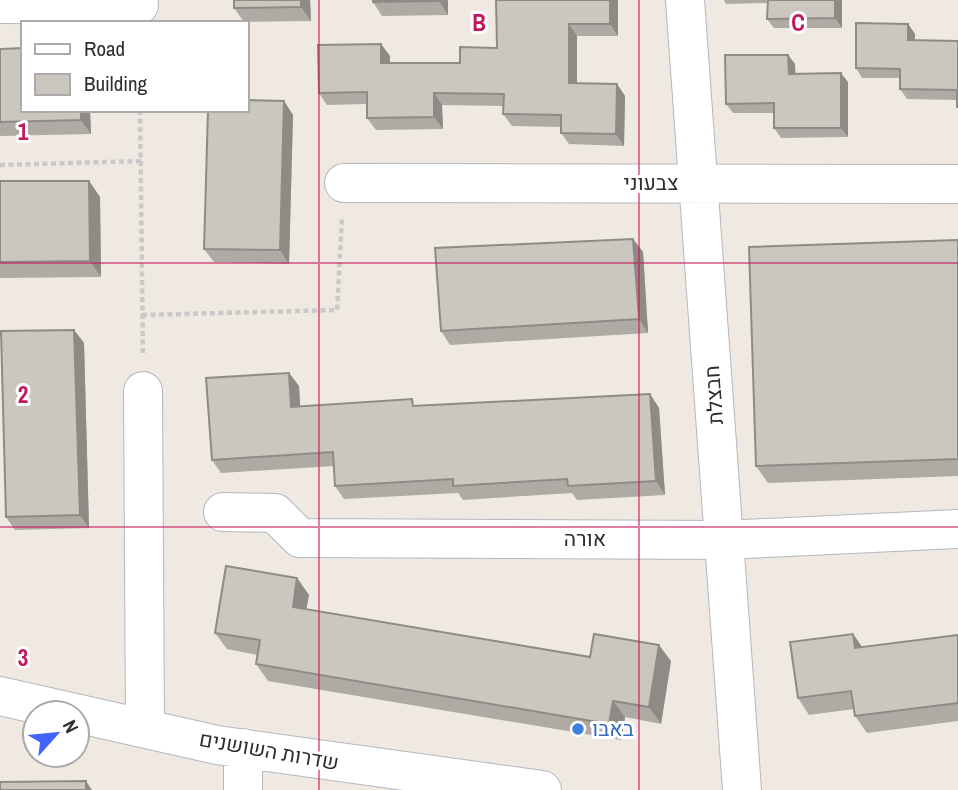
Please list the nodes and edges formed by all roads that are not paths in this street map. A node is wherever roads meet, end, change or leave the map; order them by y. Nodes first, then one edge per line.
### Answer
1 (685, 0) edge
2 (0, 4) edge
3 (139, 5) dead end
4 (344, 183) road end
5 (699, 183) junction
6 (958, 184) edge
7 (143, 391) road end
8 (223, 512) dead end
9 (958, 529) edge
10 (724, 540) junction
11 (0, 696) edge
12 (145, 726) junction
13 (243, 748) junction
14 (243, 790) edge
15 (541, 790) edge
16 (742, 790) edge

1 - 5 street, חבצלת
2 - 3 street
4 - 5 street, צבעוני
5 - 6 street, צבעוני
5 - 10 street, חבצלת
7 - 12 street
8 - 10 street, אורה
9 - 10 street, אורה
10 - 16 street, חבצלת
11 - 12 street, שדרות השושנים
12 - 13 street, שדרות השושנים
13 - 14 street
13 - 15 street, שדרות השושנים

